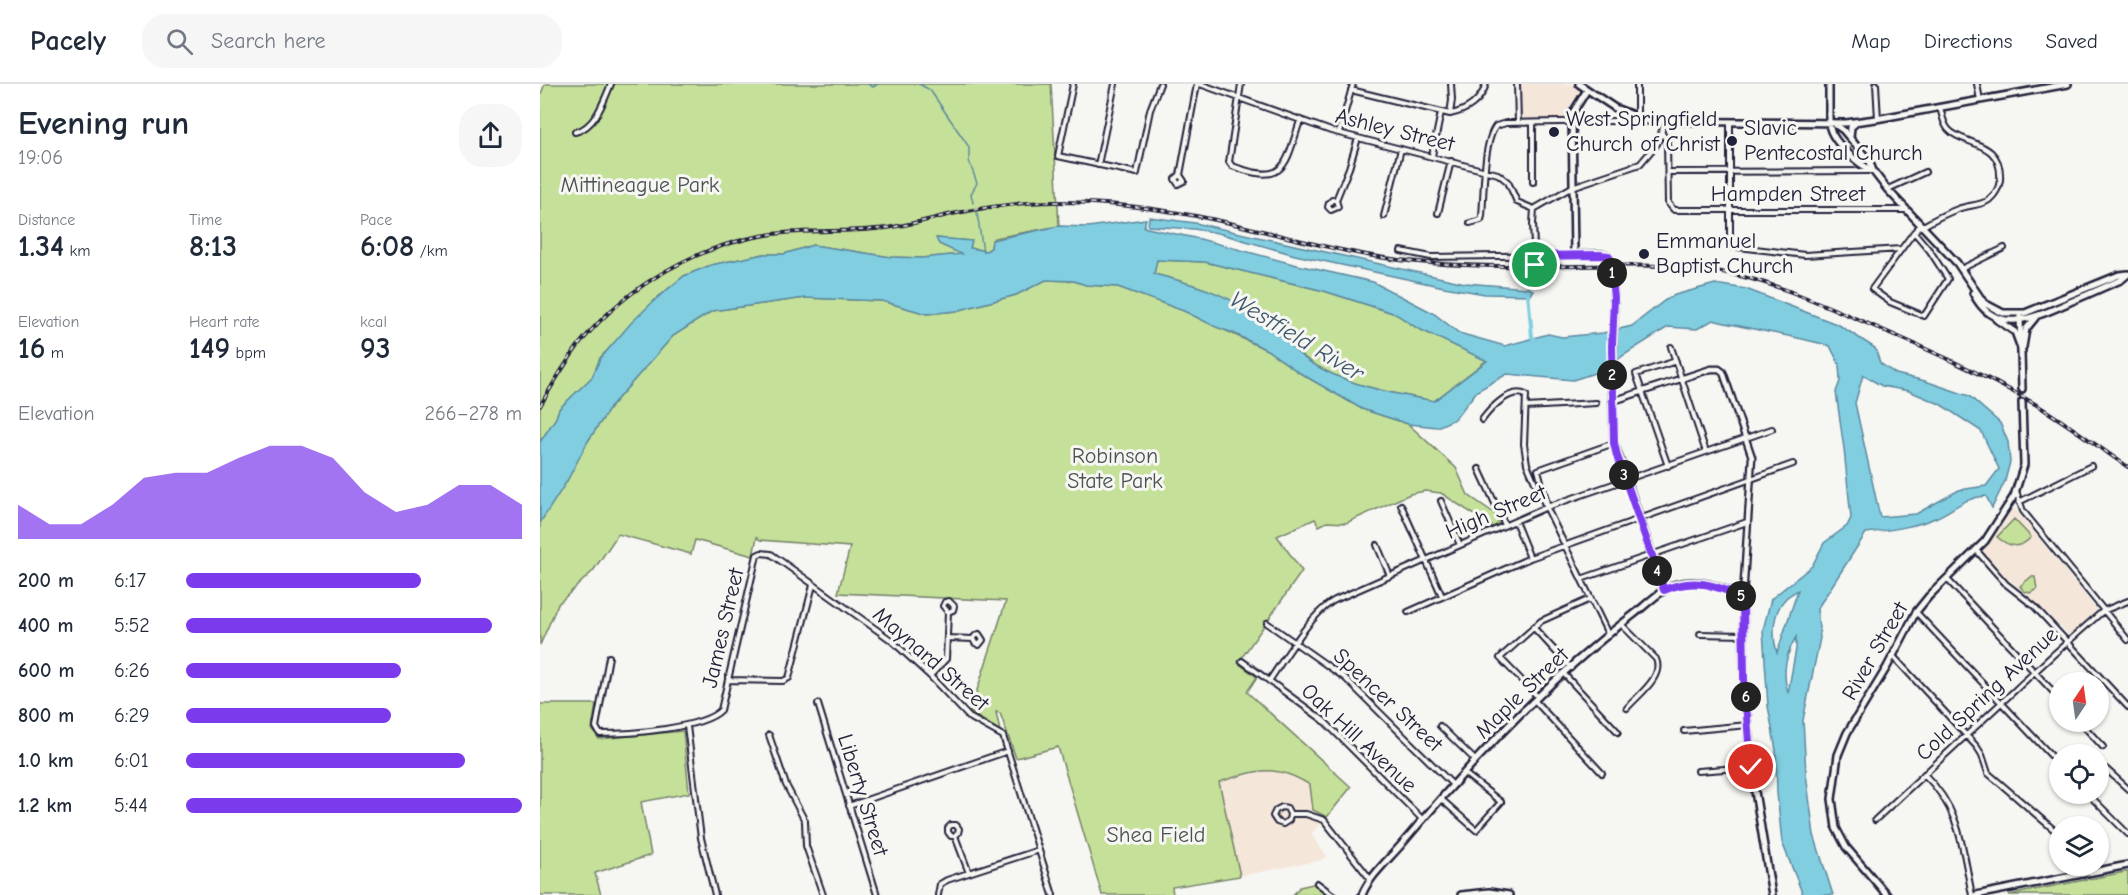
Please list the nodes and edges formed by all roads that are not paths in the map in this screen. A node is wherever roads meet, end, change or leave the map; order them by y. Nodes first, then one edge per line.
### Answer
1 (611, 84) edge
2 (1073, 84) edge
3 (1115, 84) edge
4 (1160, 84) edge
5 (1199, 84) edge
6 (1241, 84) edge
7 (1353, 84) edge
8 (1451, 84) edge
9 (1486, 84) edge
10 (1517, 84) edge
11 (1579, 84) edge
12 (1637, 84) edge
13 (1829, 84) edge
14 (1876, 84) edge
15 (1977, 84) edge
16 (2068, 84) edge
17 (1588, 87) edge
18 (1352, 90) junction
19 (1239, 98) junction
20 (1980, 100) junction
21 (1940, 107) junction
22 (1441, 112) junction
23 (1450, 114) junction
24 (1637, 118) junction
25 (1878, 119) junction
26 (1300, 120) junction
27 (1615, 121) dead end
28 (1665, 122) junction
29 (1730, 122) junction
30 (1828, 122) junction
31 (1858, 122) junction
32 (1518, 123) junction
33 (1571, 123) junction
34 (1533, 124) junction
35 (575, 132) dead end
36 (1339, 133) junction
37 (1662, 133) junction
38 (1358, 138) junction
39 (1850, 138) junction
40 (1401, 149) junction
41 (1432, 156) junction
42 (1451, 161) junction
43 (1098, 165) junction
44 (1485, 170) junction
45 (1873, 171) junction
46 (1668, 172) junction
47 (1730, 172) junction
48 (1925, 172) dead end
49 (1180, 175) dead end
50 (1533, 182) dead end
51 (1572, 187) junction
52 (1887, 189) junction
53 (1336, 200) dead end
54 (1534, 209) junction
55 (1730, 210) junction
56 (1907, 210) junction
57 (1438, 213) dead end
58 (1384, 216) dead end
59 (1470, 223) dead end
60 (1920, 225) junction
61 (1914, 232) junction
62 (2004, 248) dead end
63 (1901, 249) junction
64 (1401, 251) dead end
65 (1574, 255) junction
66 (1534, 256) junction
67 (1535, 268) dead end
68 (1961, 269) junction
69 (2128, 275) edge
70 (1967, 279) junction
71 (1981, 307) junction
72 (2043, 314) junction
73 (2020, 317) junction
74 (1671, 346) dead end
75 (2022, 351) junction
76 (1676, 361) junction
77 (1682, 379) junction
78 (2022, 389) tunnel mouth
79 (1642, 392) junction
80 (1613, 401) junction
81 (1596, 402) dead end
82 (2022, 402) tunnel mouth
83 (1526, 407) junction
84 (1482, 420) dead end
85 (1772, 429) dead end
86 (1746, 437) junction
87 (1614, 443) junction
88 (1706, 452) junction
89 (1793, 464) dead end
90 (1668, 466) junction
91 (2091, 466) dead end
92 (1479, 469) dead end
93 (1751, 479) junction
94 (1626, 480) junction
95 (2016, 490) junction
96 (1441, 501) dead end
97 (2019, 502) junction
98 (1401, 505) dead end
99 (1547, 507) junction
100 (1639, 519) junction
101 (1515, 521) junction
102 (1748, 522) junction
103 (1505, 525) junction
104 (1377, 545) dead end
105 (1460, 545) junction
106 (1564, 545) junction
107 (1977, 551) junction
108 (761, 553) joint
109 (1652, 555) junction
110 (1530, 558) junction
111 (1426, 560) junction
112 (1390, 576) junction
113 (1581, 579) junction
114 (1947, 579) junction
115 (813, 585) junction
116 (1664, 590) junction
117 (1442, 596) junction
118 (1743, 597) junction
119 (1590, 599) junction
120 (2128, 601) edge
121 (2103, 611) junction
122 (948, 612) dead end
123 (1408, 612) dead end
124 (1916, 612) junction
125 (1267, 623) dead end
126 (1621, 624) junction
127 (1533, 627) junction
128 (1608, 634) junction
129 (1700, 634) dead end
130 (1743, 635) junction
131 (947, 638) junction
132 (973, 639) dead end
133 (2128, 640) edge
134 (2068, 641) junction
135 (1296, 643) junction
136 (1893, 656) junction
137 (609, 657) dead end
138 (1242, 661) dead end
139 (1571, 668) junction
140 (2034, 672) junction
141 (1564, 674) junction
142 (930, 676) junction
143 (728, 680) junction
144 (1269, 681) junction
145 (2049, 688) edge
146 (1537, 699) junction
147 (818, 704) dead end
148 (2000, 704) junction
149 (2128, 707) edge
150 (1627, 708) dead end
151 (1748, 725) junction
152 (687, 726) junction
153 (1440, 726) dead end
154 (1684, 731) dead end
155 (1618, 732) dead end
156 (2089, 732) edge
157 (769, 735) dead end
158 (1966, 735) junction
159 (2100, 744) edge
160 (1008, 751) junction
161 (2049, 754) edge
162 (1476, 760) junction
163 (1751, 767) junction
164 (2109, 770) edge
165 (1698, 771) dead end
166 (1464, 773) junction
167 (1602, 773) dead end
168 (1924, 774) junction
169 (1453, 785) junction
170 (2128, 789) edge
171 (1441, 799) junction
172 (2098, 804) edge
173 (849, 806) junction
174 (1290, 814) junction
175 (1423, 819) junction
176 (1875, 820) dead end
177 (2049, 825) edge
178 (2128, 834) edge
179 (955, 836) dead end
180 (1039, 850) junction
181 (2128, 865) edge
182 (2109, 869) edge
183 (969, 873) junction
184 (2075, 876) edge
185 (1371, 881) junction
186 (1317, 883) dead end
187 (1053, 894) edge
188 (715, 895) edge
189 (823, 895) edge
190 (877, 895) edge
191 (938, 895) edge
192 (1046, 895) edge
193 (1333, 895) edge
194 (1362, 895) edge
195 (1461, 895) edge
196 (1509, 895) edge
197 (1772, 895) edge
198 (1887, 895) edge
199 (1974, 895) edge

1 - 35 street
2 - 43 street
3 - 43 street
4 - 43 street
5 - 19 street, Ashley Street
5 - 49 street
6 - 19 street
7 - 18 street
8 - 23 street
9 - 23 street
10 - 32 street
11 - 17 main road
12 - 24 street
13 - 30 main road
14 - 25 street
15 - 20 street
16 - 20 main road
17 - 24 main road
17 - 33 main road
18 - 22 street
18 - 36 street
19 - 26 street, Ashley Street
19 - 26 street
20 - 21 main road
21 - 25 main road
21 - 60 street
22 - 23 street
22 - 41 street
24 - 28 main road
25 - 31 main road
26 - 36 street, Ashley Street
27 - 33 street
28 - 29 main road
28 - 37 street
29 - 30 main road
29 - 47 street
30 - 31 main road
30 - 39 main road
30 - 45 main road
31 - 39 main road
32 - 34 street
32 - 44 street
33 - 34 street
33 - 51 main road
34 - 50 street
36 - 38 street, Ashley Street
37 - 46 street
37 - 51 street
38 - 40 street, Ashley Street
38 - 53 street
39 - 45 main road
40 - 41 street, Ashley Street
40 - 58 street
41 - 42 street, Ashley Street
42 - 44 street, Ashley Street
42 - 57 street
44 - 54 street, Ashley Street
44 - 59 street
45 - 47 street
45 - 52 main road
46 - 47 street
46 - 55 street, Hampden Street
47 - 55 street
48 - 52 street
51 - 54 street
51 - 65 main road
52 - 56 main road
54 - 66 street
55 - 56 street, Hampden Street
55 - 63 street
56 - 60 main road
60 - 61 street
60 - 68 main road
61 - 63 street
61 - 63 street
62 - 68 street
64 - 66 street
65 - 66 street
65 - 80 main road
66 - 67 street
68 - 70 main road
69 - 72 main road
69 - 73 main road
70 - 71 main road
70 - 73 main road
71 - 73 main road
71 - 75 main road
72 - 73 main road
72 - 75 main road
73 - 75 main road
74 - 76 street
75 - 78 main road
76 - 77 street
76 - 79 street
77 - 79 street
77 - 86 street
77 - 88 street
79 - 80 street
79 - 90 street
80 - 87 main road
81 - 83 street
82 - 95 main road, River Street
83 - 84 street
83 - 99 street
85 - 86 street, High Street
86 - 88 street, High Street
86 - 93 street
87 - 94 main road
87 - 99 street
88 - 90 street, High Street
89 - 93 street
90 - 94 street, High Street
91 - 97 street
92 - 103 street
93 - 100 street
93 - 102 street
94 - 99 street, High Street
94 - 100 main road
95 - 97 street
95 - 107 main road, River Street
96 - 105 street
97 - 121 street
98 - 111 street
99 - 101 street, High Street
99 - 106 street
100 - 106 street
100 - 109 main road
101 - 103 street, High Street
101 - 110 street
102 - 109 street
102 - 118 street
103 - 105 street, High Street
104 - 112 street
105 - 111 street, High Street
106 - 110 street
106 - 113 street
107 - 114 main road, River Street
107 - 134 street
108 - 115 street, Maynard Street
108 - 143 street, James Street
109 - 113 street
109 - 116 main road
110 - 117 street
111 - 112 street, High Street
111 - 117 street
112 - 135 street, High Street
113 - 119 street
114 - 124 main road, River Street
114 - 140 street
115 - 142 street, Maynard Street
115 - 143 street
116 - 118 main road, Maple Street
116 - 126 main road, Maple Street
117 - 123 street
118 - 130 main road
119 - 127 street
119 - 128 street
120 - 121 street, Cold Spring Avenue
121 - 133 street
121 - 134 street, Cold Spring Avenue
122 - 131 street
124 - 136 main road, River Street
124 - 148 street
125 - 135 street, Spencer Street
126 - 128 main road, Maple Street
126 - 150 street
127 - 139 street
127 - 146 street
128 - 139 main road, Maple Street
129 - 130 street
130 - 151 main road
131 - 132 street
131 - 142 street
134 - 140 street, Cold Spring Avenue
134 - 149 street
135 - 144 street, High Street
135 - 169 street, Spencer Street
136 - 158 street
136 - 198 main road, River Street
137 - 152 street, James Street
138 - 144 street, Oak Hill Avenue
139 - 141 main road, Maple Street
140 - 145 street
140 - 148 street, Cold Spring Avenue
141 - 146 main road, Maple Street
141 - 155 street
142 - 160 street, Maynard Street
143 - 152 street, James Street
144 - 175 street, Oak Hill Avenue
146 - 162 main road, Maple Street
146 - 167 street
147 - 173 street, Liberty Street
148 - 158 street, Cold Spring Avenue
148 - 161 street
151 - 154 street
151 - 163 main road
152 - 188 street
153 - 162 street
156 - 159 street
157 - 189 street
158 - 168 street, Cold Spring Avenue
158 - 177 street
160 - 173 street
160 - 180 street, Maynard Street
162 - 166 main road, Maple Street
163 - 165 street
163 - 197 main road
164 - 170 street
166 - 169 main road, Maple Street
166 - 171 street
168 - 176 street, Cold Spring Avenue
168 - 199 street
169 - 171 main road, Maple Street
171 - 175 main road, Maple Street
172 - 178 street
173 - 190 street, Liberty Street
174 - 174 street
174 - 185 street
175 - 185 main road, Maple Street
179 - 183 street
180 - 183 street
180 - 187 street, Maynard Street
181 - 182 main road
183 - 191 street
184 - 199 main road
185 - 194 main road, Maple Street
186 - 193 street
187 - 192 street
195 - 196 main road

